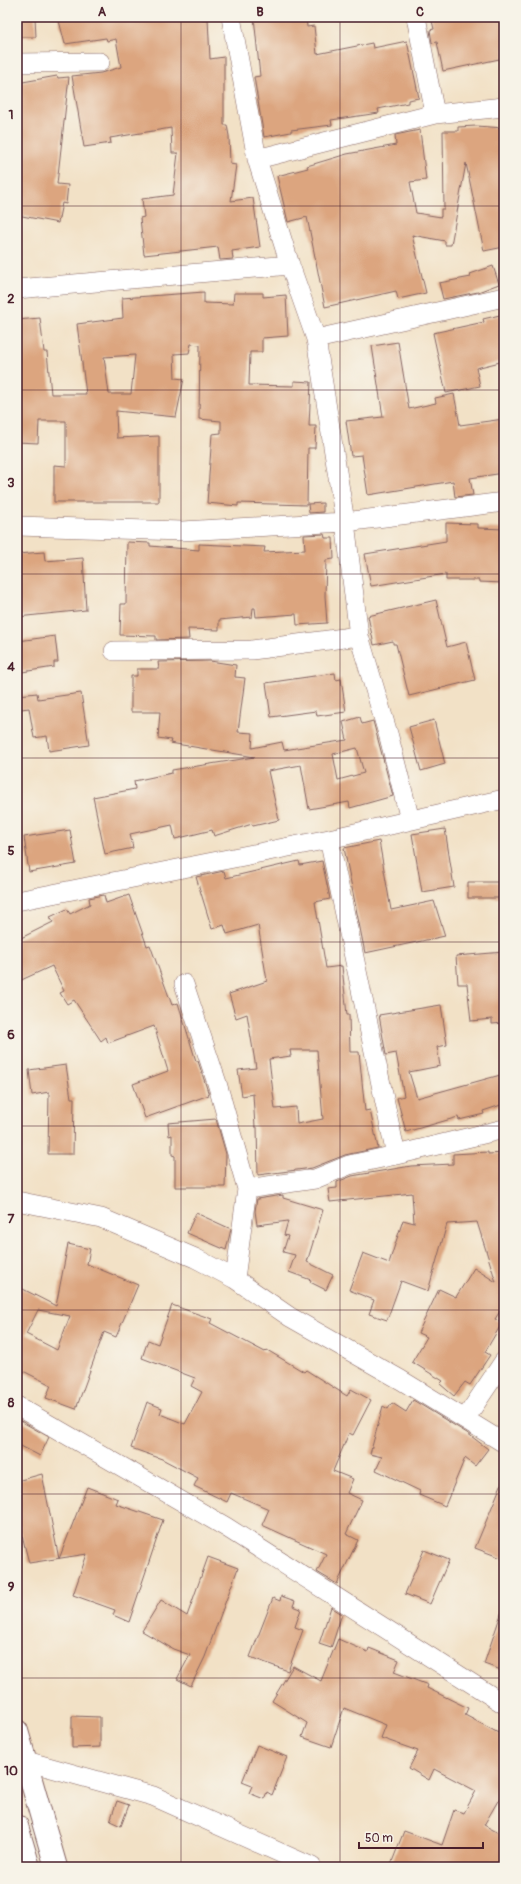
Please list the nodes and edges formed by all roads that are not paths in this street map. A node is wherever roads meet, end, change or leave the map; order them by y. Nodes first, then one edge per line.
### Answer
1 (231, 17) edge
2 (416, 17) edge
3 (100, 62) dead end
4 (17, 63) edge
5 (504, 107) edge
6 (435, 114) junction
7 (257, 159) junction
8 (290, 265) junction
9 (17, 289) edge
10 (504, 297) edge
11 (316, 339) junction
12 (504, 502) edge
13 (345, 522) junction
14 (17, 526) edge
15 (358, 636) junction
16 (114, 651) dead end
17 (504, 799) edge
18 (410, 820) junction
19 (329, 839) junction
20 (17, 901) edge
21 (184, 984) dead end
22 (504, 1129) edge
23 (396, 1155) junction
24 (247, 1189) junction
25 (17, 1201) edge
26 (235, 1279) junction
27 (504, 1361) edge
28 (17, 1406) edge
29 (465, 1420) junction
30 (504, 1443) edge
31 (504, 1704) edge
32 (17, 1731) edge
33 (26, 1761) junction
34 (17, 1826) edge
35 (29, 1867) edge
36 (56, 1867) edge
37 (312, 1867) edge

1 - 7 street
2 - 6 street
3 - 4 street
5 - 6 street
6 - 7 street
7 - 8 street
8 - 9 street
8 - 11 street
10 - 11 street
11 - 13 street
12 - 13 street
13 - 14 street
13 - 15 street
15 - 16 street
15 - 18 street
17 - 18 street
18 - 19 street
19 - 20 street
19 - 23 street
21 - 24 street
22 - 23 street
23 - 24 street
24 - 26 street
25 - 26 street
26 - 29 street
27 - 29 street
28 - 31 street
29 - 30 street
32 - 33 highway
33 - 36 highway
33 - 37 street
34 - 35 highway

